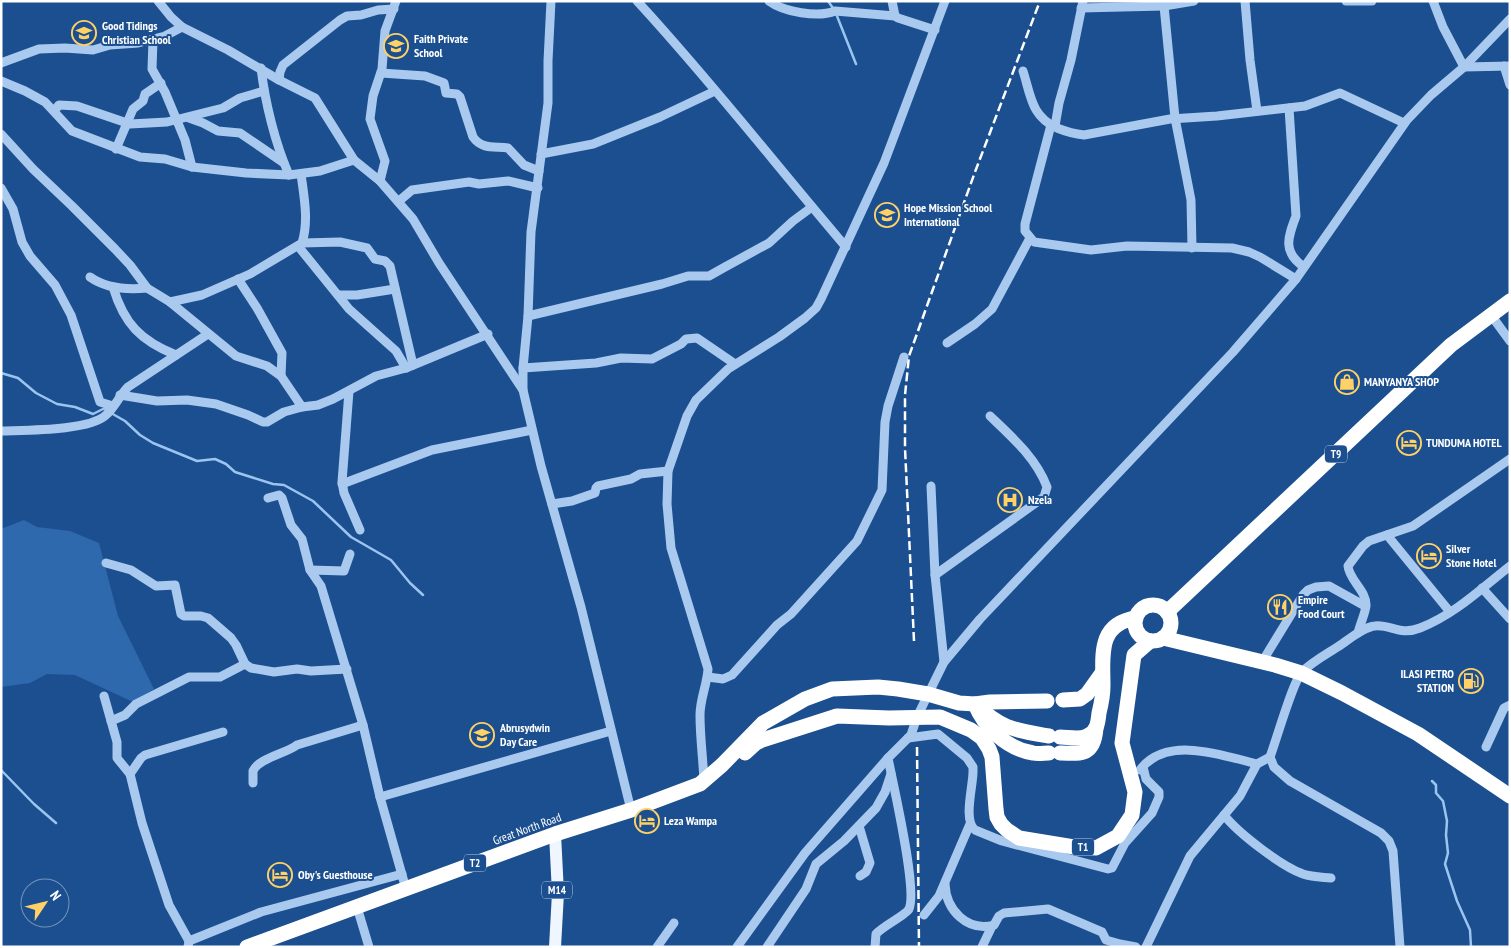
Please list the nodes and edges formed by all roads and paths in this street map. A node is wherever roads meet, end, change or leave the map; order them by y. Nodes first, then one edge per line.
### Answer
1 (158, 1) edge
2 (551, 1) edge
3 (637, 1) edge
4 (769, 1) edge
5 (892, 1) edge
6 (945, 1) edge
7 (1194, 1) edge
8 (1245, 1) edge
9 (1346, 1) edge
10 (1372, 1) edge
11 (1433, 1) edge
12 (395, 5) edge
13 (1082, 5) edge
14 (1164, 6) junction
15 (895, 16) junction
16 (1510, 19) edge
17 (182, 27) junction
18 (935, 30) junction
19 (153, 40) junction
20 (1, 63) edge
21 (1507, 66) edge
22 (1464, 67) junction
23 (260, 68) junction
24 (1023, 71) dead end
25 (381, 73) junction
26 (279, 80) junction
27 (1, 81) edge
28 (161, 83) junction
29 (1510, 85) edge
30 (264, 91) junction
31 (715, 91) junction
32 (1289, 108) junction
33 (54, 111) junction
34 (1257, 112) junction
35 (188, 118) junction
36 (1175, 118) junction
37 (177, 120) junction
38 (126, 122) junction
39 (1404, 123) junction
40 (1053, 126) junction
41 (1, 134) edge
42 (5, 142) edge
43 (116, 149) junction
44 (541, 154) junction
45 (354, 160) junction
46 (284, 163) junction
47 (192, 167) junction
48 (539, 171) junction
49 (301, 174) junction
50 (289, 175) junction
51 (380, 181) junction
52 (1, 188) edge
53 (538, 188) junction
54 (399, 201) junction
55 (812, 207) junction
56 (1030, 238) junction
57 (300, 245) junction
58 (846, 247) junction
59 (1192, 248) junction
60 (1304, 267) junction
61 (90, 277) dead end
62 (1296, 279) junction
63 (238, 280) junction
64 (114, 287) junction
65 (147, 288) junction
66 (395, 289) junction
67 (338, 295) junction
68 (170, 302) junction
69 (1510, 302) edge
70 (1491, 315) junction
71 (528, 316) junction
72 (208, 334) junction
73 (488, 334) junction
74 (1510, 341) edge
75 (946, 343) dead end
76 (176, 355) junction
77 (904, 357) dead end
78 (735, 364) junction
79 (409, 367) junction
80 (523, 368) junction
81 (281, 376) junction
82 (523, 390) junction
83 (349, 391) junction
84 (120, 394) junction
85 (113, 406) junction
86 (302, 407) junction
87 (990, 416) dead end
88 (532, 430) junction
89 (1, 431) edge
90 (1510, 459) edge
91 (668, 472) junction
92 (342, 484) junction
93 (931, 486) dead end
94 (268, 498) dead end
95 (552, 504) junction
96 (360, 530) dead end
97 (1387, 535) junction
98 (350, 554) dead end
99 (106, 563) dead end
100 (1510, 566) edge
101 (310, 570) junction
102 (935, 575) junction
103 (1482, 588) junction
104 (1366, 606) junction
105 (1167, 612) junction
106 (1450, 612) junction
107 (1136, 618) junction
108 (1510, 619) edge
109 (1358, 633) junction
110 (1157, 640) junction
111 (944, 662) junction
112 (1262, 662) junction
113 (246, 664) junction
114 (347, 669) junction
115 (1301, 673) junction
116 (1102, 674) junction
117 (708, 677) junction
118 (928, 694) junction
119 (104, 696) dead end
120 (1047, 700) dead end
121 (1062, 700) dead end
122 (975, 704) junction
123 (1510, 705) edge
124 (917, 717) junction
125 (111, 721) junction
126 (363, 725) junction
127 (1096, 728) junction
128 (611, 731) junction
129 (223, 732) dead end
130 (908, 738) junction
131 (1486, 747) dead end
132 (1270, 757) junction
133 (888, 758) junction
134 (1257, 764) junction
135 (1143, 766) junction
136 (130, 774) junction
137 (891, 774) junction
138 (1132, 780) junction
139 (704, 781) junction
140 (253, 783) dead end
141 (1510, 796) edge
142 (380, 798) junction
143 (631, 810) junction
144 (1224, 815) junction
145 (970, 824) junction
146 (859, 826) junction
147 (556, 834) junction
148 (860, 876) dead end
149 (1330, 878) dead end
150 (404, 882) junction
151 (945, 884) junction
152 (357, 907) junction
153 (924, 915) dead end
154 (674, 922) dead end
155 (992, 926) junction
156 (189, 944) edge
157 (247, 947) edge
158 (369, 947) edge
159 (555, 947) edge
160 (657, 947) edge
161 (737, 947) edge
162 (768, 947) edge
163 (875, 947) edge
164 (982, 947) edge
165 (1136, 947) edge
166 (1146, 947) edge
167 (1400, 947) edge

1 - 17 street
2 - 44 street
3 - 31 street
4 - 15 street
5 - 15 street
6 - 18 street
7 - 14 street
8 - 34 street
9 - 10 street
11 - 22 street
12 - 25 street
12 - 26 street
13 - 14 street
13 - 40 street
14 - 36 street
15 - 18 street
16 - 22 street
17 - 19 street
17 - 23 street
18 - 58 street
19 - 20 street
19 - 28 street
21 - 22 street
21 - 29 street
22 - 39 street
23 - 26 street
23 - 30 street
24 - 40 street
25 - 48 street
25 - 51 street
26 - 45 street
27 - 33 street
28 - 37 street
28 - 38 street
30 - 35 street
30 - 46 street
31 - 44 street
31 - 55 street
32 - 34 street
32 - 39 street
32 - 60 street
33 - 38 street
33 - 43 street
34 - 36 street
35 - 37 street
35 - 46 street
36 - 40 street
36 - 59 street
37 - 38 street
37 - 47 street
38 - 43 street
39 - 60 street
40 - 56 street
41 - 42 street
42 - 65 street
43 - 47 street
44 - 48 street
45 - 49 street
45 - 51 street
46 - 50 street
47 - 50 street
48 - 53 street
49 - 50 street
49 - 57 street
51 - 54 street
52 - 85 street
53 - 54 street
53 - 71 street
54 - 73 street
55 - 58 street
55 - 71 street
56 - 59 street
56 - 75 street
57 - 63 street
57 - 66 street
57 - 67 street
58 - 78 street
59 - 62 street
60 - 62 street
61 - 64 street
62 - 111 street
63 - 68 street
63 - 81 street
64 - 65 street
64 - 76 street
65 - 68 street
66 - 67 street
66 - 79 street
67 - 79 street
68 - 72 street
69 - 70 highway, T9
70 - 74 street
70 - 105 highway, T9
71 - 80 street
72 - 76 street
72 - 81 street
73 - 79 street
73 - 82 street
76 - 84 street
77 - 117 street
78 - 80 street
78 - 91 street
79 - 83 street
80 - 82 street
81 - 86 street
82 - 88 street
83 - 86 street
83 - 92 street
84 - 85 street
84 - 86 street
85 - 89 street
87 - 102 street
88 - 92 street
88 - 95 street
90 - 97 street
91 - 95 street
91 - 117 street
92 - 96 street
93 - 102 street
94 - 101 street
95 - 128 street
97 - 104 street
97 - 106 street
98 - 101 street
99 - 113 street
100 - 103 street
101 - 114 street
102 - 111 street
103 - 106 street
103 - 108 street
104 - 109 street
104 - 112 street
105 - 107 highway
105 - 110 highway, T1
106 - 109 street
107 - 110 highway
107 - 116 highway
109 - 115 street
110 - 112 highway
110 - 138 highway, T1
111 - 118 street
112 - 115 highway
113 - 114 street
113 - 125 street
114 - 126 street
115 - 132 street
115 - 141 highway
116 - 121 highway
116 - 127 highway
117 - 139 street
118 - 122 highway
118 - 124 street
118 - 139 highway
119 - 125 street
120 - 122 highway
122 - 127 highway
122 - 127 highway
123 - 131 street
124 - 130 street
124 - 138 highway, T1
124 - 139 highway, Great North Road
125 - 136 street
126 - 140 street
126 - 142 street
128 - 142 street
128 - 143 street
129 - 136 street
130 - 133 street
130 - 145 street
132 - 134 street
132 - 167 street
133 - 137 street
133 - 161 street
134 - 135 street
134 - 144 street
135 - 138 street
135 - 145 street
136 - 156 street
137 - 146 street
137 - 163 street
139 - 143 highway, Great North Road / T2
142 - 150 street
143 - 147 highway, Great North Road / T2
144 - 149 street
144 - 166 street
145 - 151 street
146 - 148 street
146 - 162 street
147 - 150 highway, Great North Road / T2
147 - 159 main road, M14
150 - 152 highway, Great North Road / T2
150 - 156 street
151 - 153 street
151 - 155 street
152 - 157 highway, Great North Road / T2
152 - 158 street
154 - 160 street
155 - 164 street
155 - 165 street

